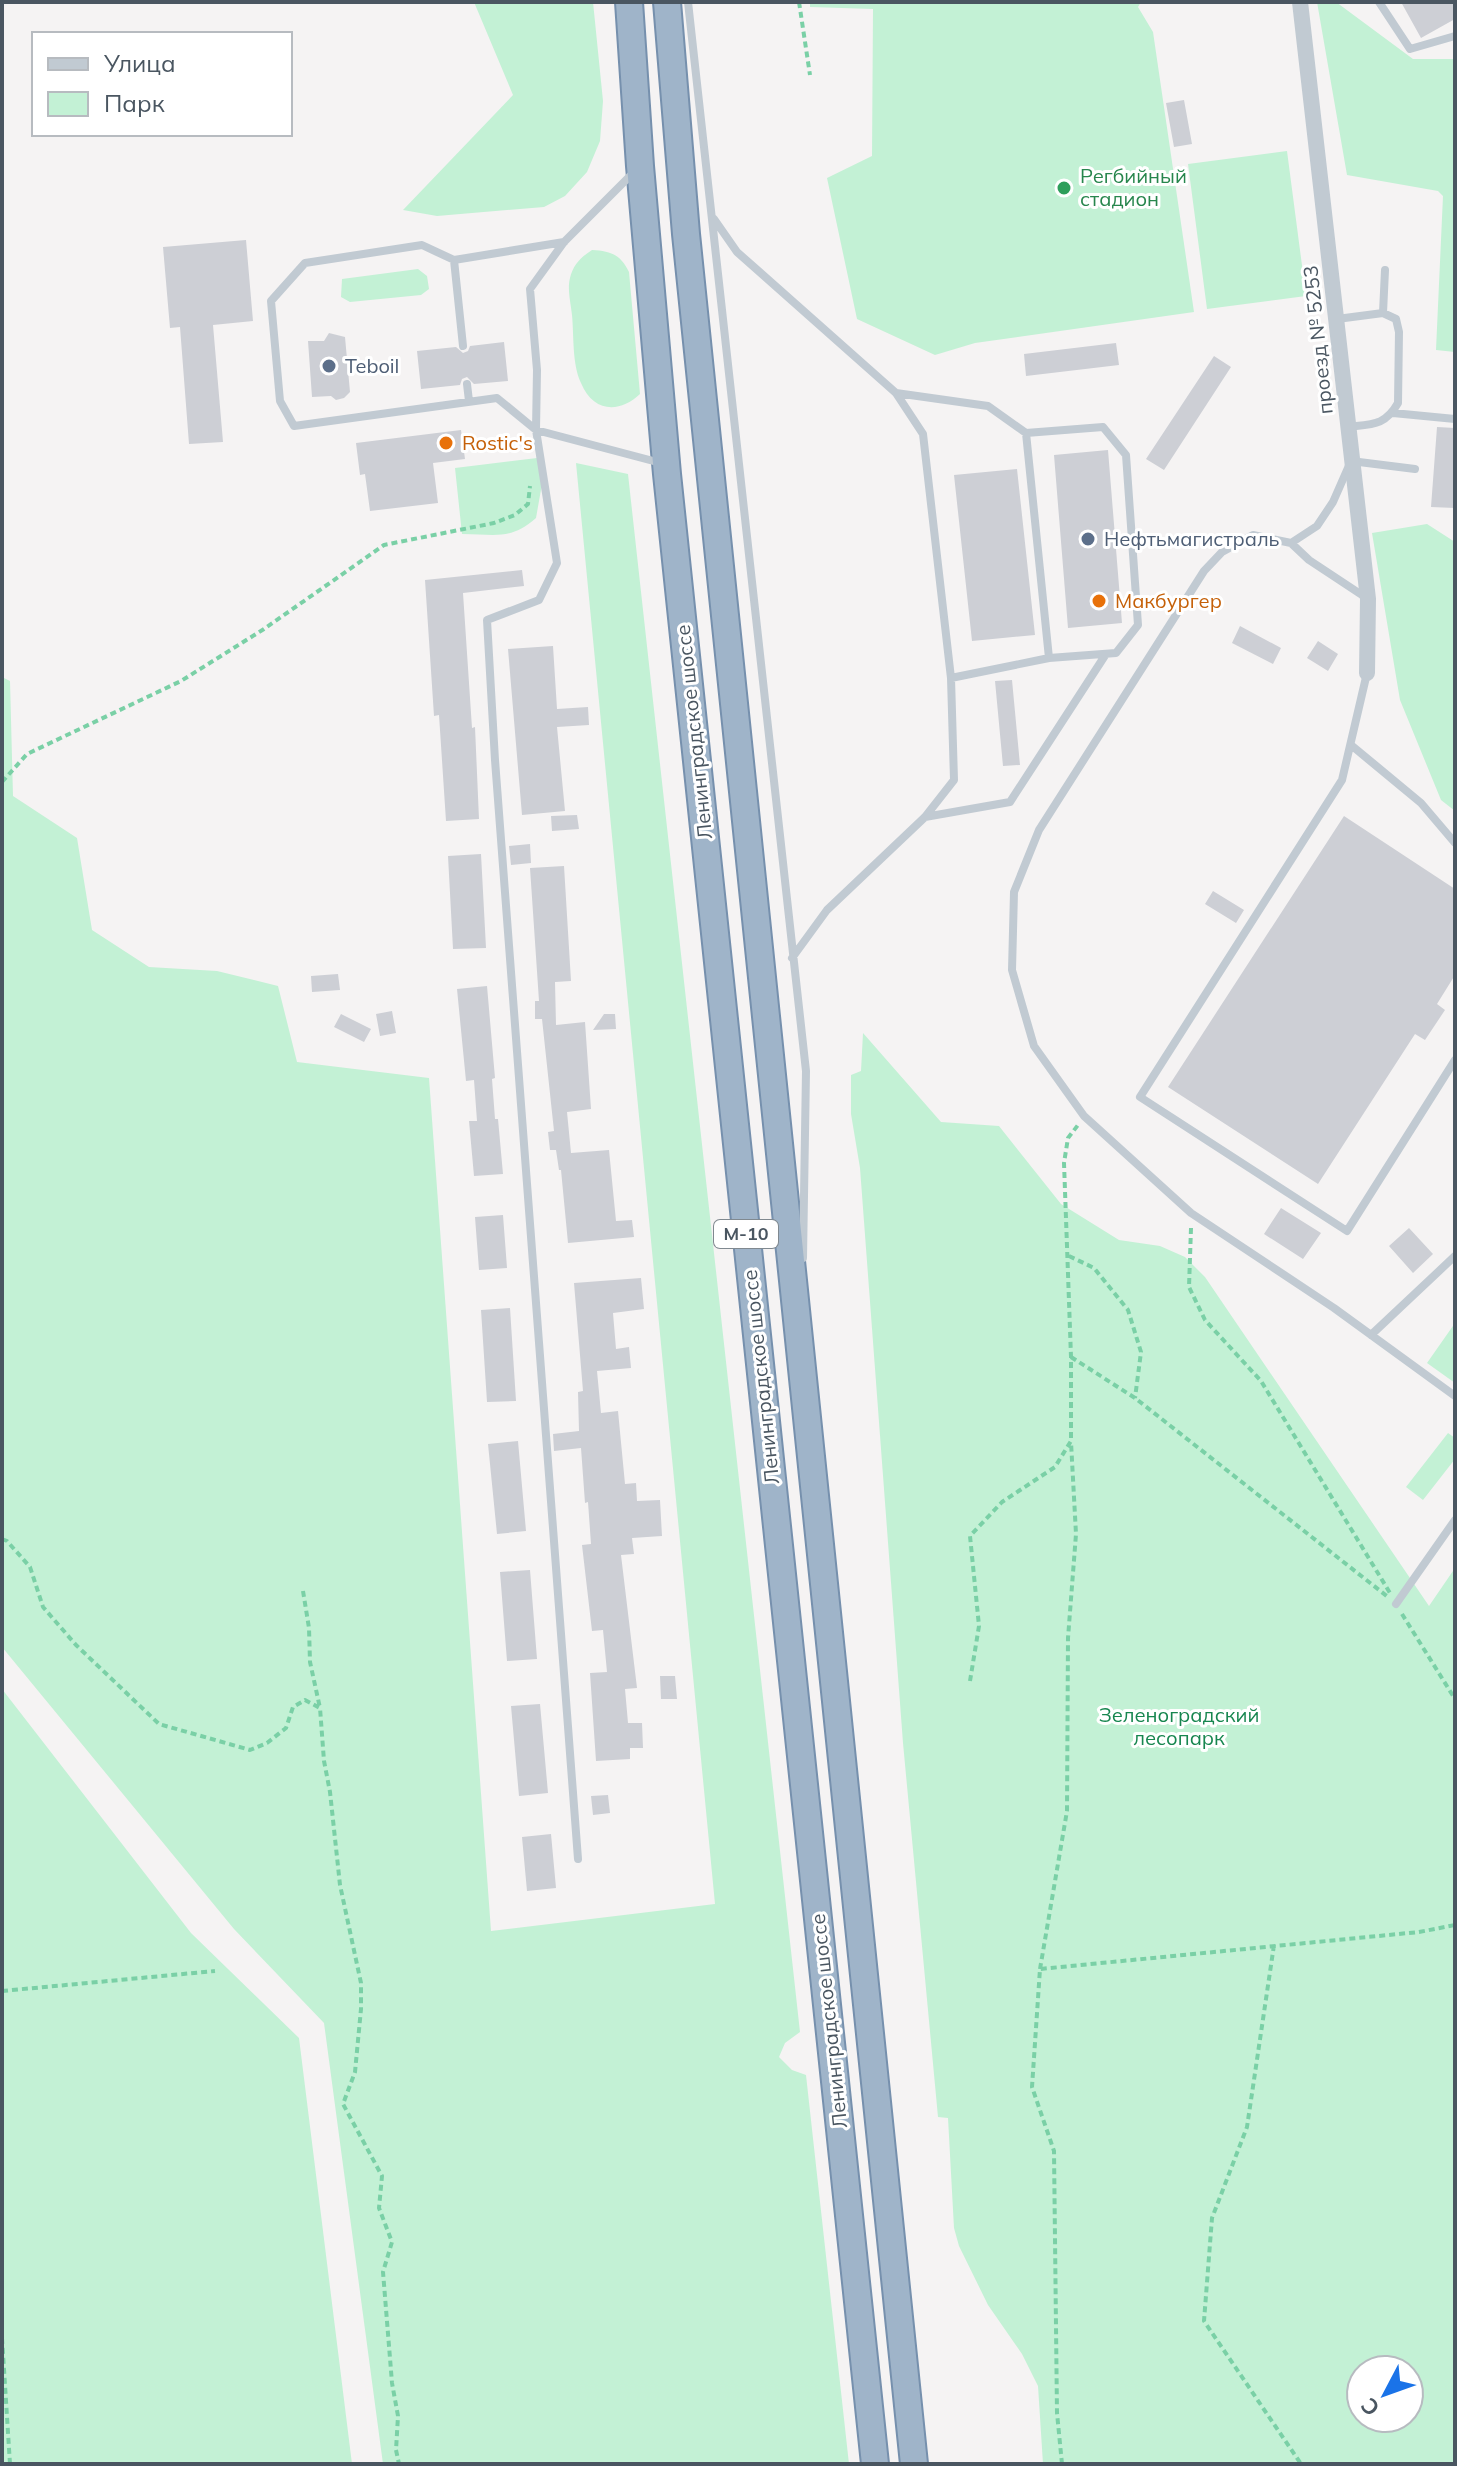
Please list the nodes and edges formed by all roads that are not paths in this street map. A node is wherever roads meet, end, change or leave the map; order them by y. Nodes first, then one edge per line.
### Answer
1 (629, 2) edge
2 (667, 2) edge
3 (688, 2) edge
4 (1300, 2) edge
5 (1379, 2) edge
6 (1455, 36) edge
7 (640, 166) junction
8 (713, 218) junction
9 (564, 242) junction
10 (454, 260) junction
11 (1385, 270) dead end
12 (1383, 313) junction
13 (1336, 319) junction
14 (463, 346) dead end
15 (467, 384) dead end
16 (896, 393) junction
17 (469, 401) junction
18 (1393, 413) junction
19 (1455, 419) edge
20 (1347, 427) junction
21 (536, 430) junction
22 (1026, 433) junction
23 (1351, 461) junction
24 (666, 464) junction
25 (1415, 469) dead end
26 (1291, 543) junction
27 (1368, 599) junction
28 (1106, 654) junction
29 (1049, 658) junction
30 (1367, 673) joint
31 (951, 678) junction
32 (1351, 745) junction
33 (925, 817) junction
34 (1455, 843) edge
35 (792, 959) junction
36 (1455, 1060) edge
37 (1455, 1256) edge
38 (803, 1263) dead end
39 (802, 1279) dead end
40 (1371, 1335) junction
41 (801, 1343) junction
42 (1455, 1396) edge
43 (1455, 1520) edge
44 (1396, 1604) road end
45 (578, 1859) dead end
46 (875, 2464) edge
47 (914, 2464) edge

1 - 7 highway, Ленинградское шоссе / М-10
2 - 41 highway, Ленинградское шоссе / М-10
3 - 8 lane
4 - 13 street, проезд № 5253
5 - 6 lane
7 - 9 lane
7 - 24 highway, Ленинградское шоссе / М-10
8 - 16 lane
8 - 35 lane
9 - 10 lane
9 - 21 lane
10 - 14 lane
10 - 17 lane
11 - 12 lane
12 - 13 lane
12 - 18 lane
13 - 20 street, проезд № 5253
15 - 17 lane
16 - 22 lane
16 - 31 lane
17 - 21 lane
18 - 19 lane
18 - 20 lane
20 - 23 street, проезд № 5253
21 - 24 lane
21 - 45 lane
22 - 28 lane
22 - 29 lane
23 - 25 lane
23 - 26 lane
23 - 27 street, проезд № 5253
24 - 46 highway, Ленинградское шоссе / М-10
26 - 27 lane
26 - 40 lane
27 - 30 street, проезд № 5253
28 - 29 lane
28 - 33 lane
29 - 31 lane
30 - 32 lane
31 - 33 lane
32 - 34 lane
32 - 36 lane
33 - 35 lane
35 - 38 lane
37 - 40 lane
39 - 41 lane
40 - 42 lane
41 - 47 highway, Ленинградское шоссе / М-10
43 - 44 lane

